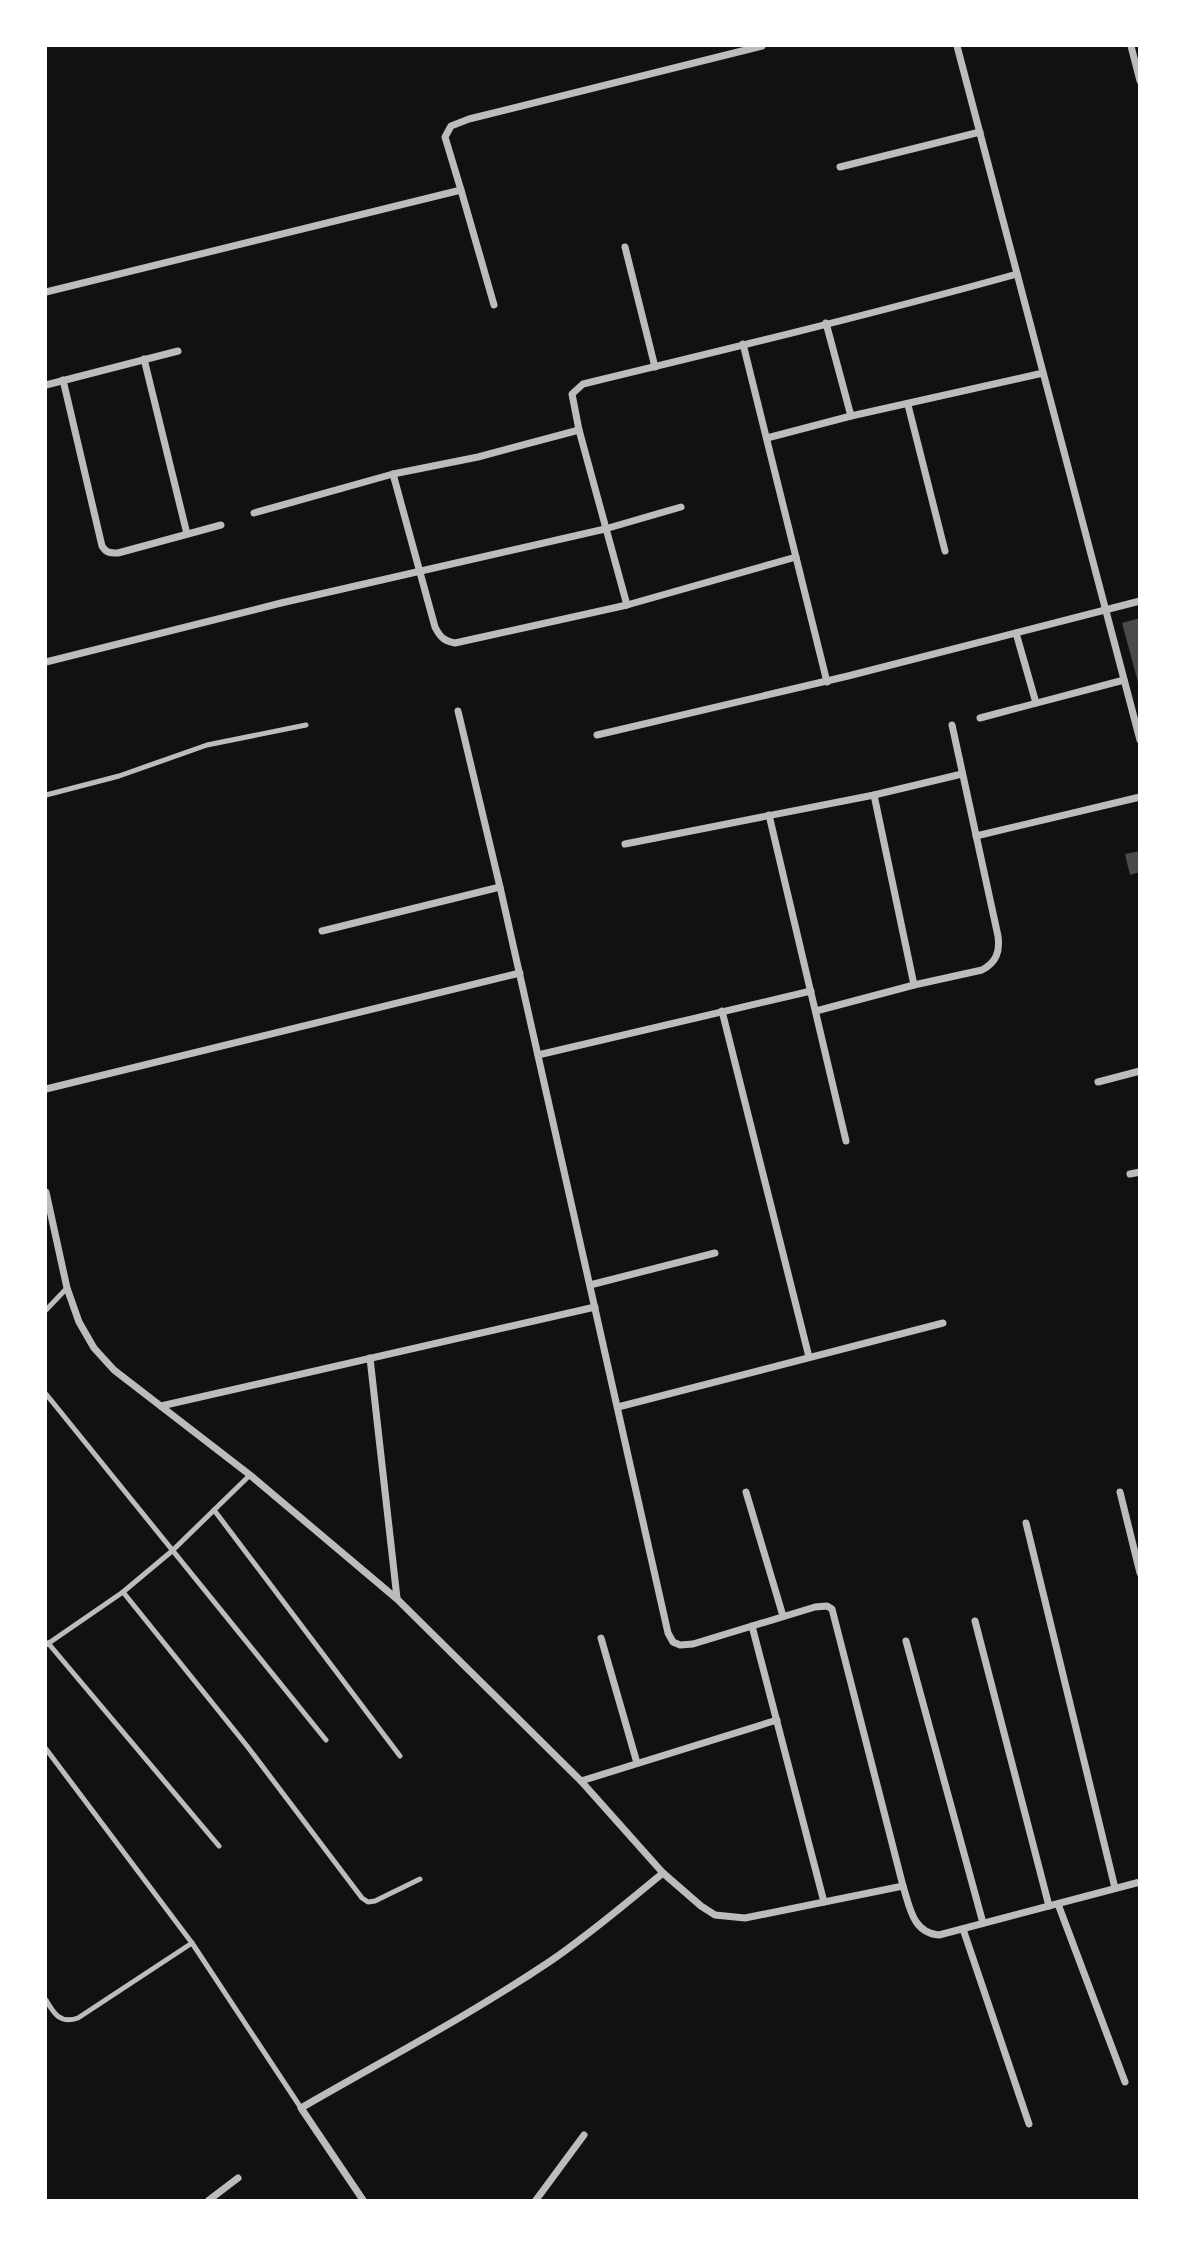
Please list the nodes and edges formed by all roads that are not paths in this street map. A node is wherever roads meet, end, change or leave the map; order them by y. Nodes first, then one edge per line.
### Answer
1 (762, 46) edge
2 (957, 46) edge
3 (1131, 46) edge
4 (1139, 81) edge
5 (980, 132) junction
6 (840, 167) dead end
7 (461, 190) junction
8 (625, 247) dead end
9 (1017, 274) junction
10 (46, 292) edge
11 (494, 305) dead end
12 (826, 323) junction
13 (743, 344) junction
14 (178, 351) dead end
15 (144, 359) junction
16 (655, 367) junction
17 (1043, 373) junction
18 (63, 380) junction
19 (46, 385) edge
20 (908, 405) junction
21 (851, 416) junction
22 (579, 430) junction
23 (767, 438) junction
24 (393, 474) junction
25 (681, 508) dead end
26 (254, 513) dead end
27 (221, 524) dead end
28 (606, 529) junction
29 (187, 534) junction
30 (945, 551) dead end
31 (796, 557) junction
32 (420, 570) junction
33 (1139, 601) edge
34 (627, 605) junction
35 (1105, 609) junction
36 (1016, 633) junction
37 (46, 662) edge
38 (1124, 680) junction
39 (827, 682) junction
40 (1036, 703) junction
41 (458, 711) dead end
42 (980, 719) dead end
43 (306, 725) dead end
44 (952, 725) dead end
45 (597, 735) dead end
46 (1139, 740) edge
47 (962, 774) junction
48 (46, 795) edge
49 (874, 795) junction
50 (1139, 796) edge
51 (769, 815) junction
52 (976, 836) junction
53 (625, 844) dead end
54 (500, 887) junction
55 (322, 931) dead end
56 (520, 973) junction
57 (914, 985) junction
58 (811, 991) junction
59 (722, 1011) junction
60 (816, 1011) junction
61 (538, 1055) junction
62 (1139, 1071) edge
63 (1098, 1082) dead end
64 (46, 1089) edge
65 (846, 1141) dead end
66 (1139, 1172) edge
67 (1130, 1174) dead end
68 (46, 1192) edge
69 (715, 1253) dead end
70 (590, 1285) junction
71 (67, 1288) junction
72 (595, 1307) junction
73 (46, 1310) edge
74 (943, 1323) dead end
75 (809, 1357) junction
76 (369, 1358) junction
77 (46, 1394) edge
78 (160, 1406) junction
79 (618, 1407) junction
80 (250, 1475) junction
81 (746, 1492) dead end
82 (1120, 1492) dead end
83 (214, 1510) junction
84 (1027, 1523) dead end
85 (172, 1551) junction
86 (1139, 1573) edge
87 (123, 1591) junction
88 (397, 1599) junction
89 (783, 1616) junction
90 (975, 1621) dead end
91 (752, 1626) junction
92 (601, 1638) dead end
93 (906, 1641) dead end
94 (47, 1644) edge
95 (777, 1720) junction
96 (326, 1740) dead end
97 (46, 1749) edge
98 (400, 1756) dead end
99 (637, 1763) junction
100 (581, 1781) junction
101 (219, 1846) dead end
102 (663, 1873) junction
103 (420, 1878) dead end
104 (1139, 1882) edge
105 (903, 1886) junction
106 (1115, 1888) junction
107 (824, 1902) junction
108 (1058, 1904) junction
109 (1049, 1906) junction
110 (983, 1923) junction
111 (963, 1929) junction
112 (192, 1943) junction
113 (46, 2000) edge
114 (1125, 2082) dead end
115 (301, 2108) junction
116 (1029, 2124) dead end
117 (584, 2135) dead end
118 (238, 2178) dead end
119 (209, 2200) edge
120 (363, 2200) edge
121 (536, 2200) edge

1 - 7 street
2 - 5 street
3 - 4 street
5 - 6 street
5 - 9 street
7 - 10 street
7 - 11 street
8 - 16 street
9 - 12 street
9 - 17 street
12 - 13 street
12 - 21 street
13 - 16 street
13 - 23 street
14 - 15 street
15 - 18 street
15 - 29 street
16 - 22 street
17 - 20 street
17 - 35 street
18 - 19 street
18 - 29 street
20 - 21 street
20 - 30 street
21 - 23 street
22 - 24 street
22 - 28 street
23 - 31 street
24 - 26 street
24 - 32 street
25 - 28 street
27 - 29 street
28 - 32 street
28 - 34 street
31 - 34 street
31 - 39 street
32 - 34 street
32 - 37 street
33 - 35 street
35 - 36 street
35 - 38 street
36 - 39 street
36 - 40 street
38 - 40 street
38 - 46 street
39 - 45 street
40 - 42 street
41 - 54 street
43 - 48 lane
44 - 47 street
47 - 49 street
47 - 52 street
49 - 51 street
49 - 57 street
50 - 52 street
51 - 53 street
51 - 58 street
52 - 57 street
54 - 55 street
54 - 56 street
56 - 61 street
56 - 64 street
57 - 60 street
58 - 59 street
58 - 60 street
59 - 61 street
59 - 75 street
60 - 65 street
61 - 70 street
62 - 63 street
66 - 67 street
68 - 71 street
69 - 70 street
70 - 72 street
71 - 73 lane
71 - 78 street
72 - 76 street
72 - 79 street
74 - 75 street
75 - 79 street
76 - 78 street
76 - 88 street
77 - 85 lane
78 - 80 street
79 - 91 street
80 - 83 lane
80 - 88 street
81 - 89 street
82 - 86 street
83 - 85 lane
83 - 98 lane
84 - 106 street
85 - 87 lane
85 - 96 lane
87 - 94 lane
87 - 103 lane
88 - 100 street
89 - 91 street
89 - 105 street
90 - 109 street
91 - 95 street
92 - 99 street
93 - 110 street
94 - 101 lane
95 - 99 street
95 - 107 street
97 - 112 lane
99 - 100 street
100 - 102 street
102 - 107 street
102 - 115 street
104 - 106 street
105 - 107 street
105 - 111 street
106 - 108 street
108 - 109 street
108 - 114 street
109 - 110 street
110 - 111 street
111 - 116 street
112 - 113 lane
112 - 115 lane
115 - 120 street
117 - 121 street
118 - 119 street

